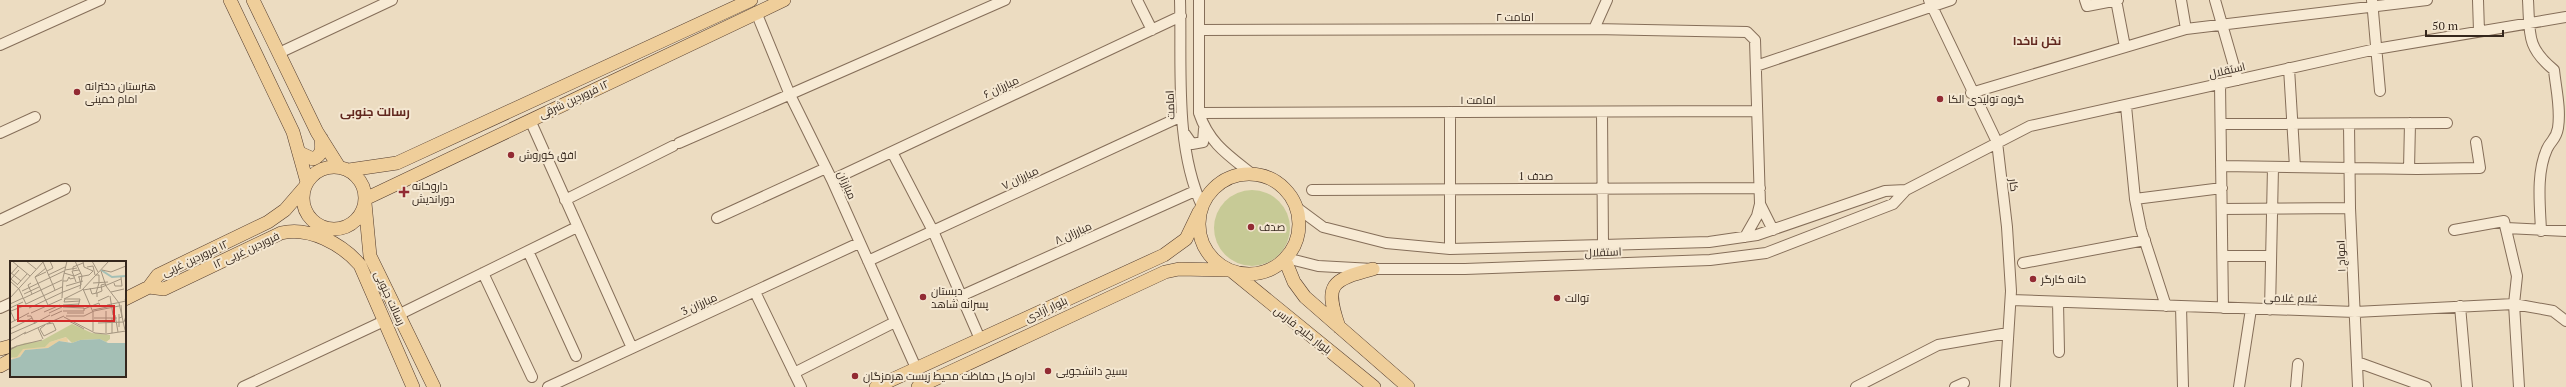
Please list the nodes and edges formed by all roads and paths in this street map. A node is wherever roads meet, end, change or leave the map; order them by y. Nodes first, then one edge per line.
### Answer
1 (100, 0) edge
2 (230, 0) edge
3 (253, 0) edge
4 (392, 0) edge
5 (750, 0) edge
6 (784, 0) edge
7 (1005, 0) edge
8 (1137, 0) edge
9 (1180, 0) edge
10 (1199, 0) edge
11 (1607, 0) edge
12 (1951, 0) edge
13 (2085, 0) edge
14 (2117, 0) edge
15 (2181, 0) edge
16 (2215, 0) edge
17 (2427, 0) edge
18 (2478, 0) edge
19 (2528, 0) edge
20 (1931, 4) edge
21 (2373, 4) edge
22 (756, 12) junction
23 (1181, 16) junction
24 (2566, 17) edge
25 (2529, 22) junction
26 (2222, 23) junction
27 (1594, 29) junction
28 (2186, 29) junction
29 (1152, 30) junction
30 (1199, 30) junction
31 (2479, 31) junction
32 (0, 45) edge
33 (2125, 47) junction
34 (2376, 49) junction
35 (279, 53) junction
36 (1756, 66) junction
37 (2289, 68) junction
38 (2238, 80) junction
39 (2220, 84) junction
40 (2380, 91) dead end
41 (1971, 92) junction
42 (790, 95) junction
43 (2126, 106) junction
44 (1757, 111) junction
45 (1450, 112) junction
46 (1602, 112) junction
47 (1199, 113) junction
48 (1182, 116) junction
49 (35, 117) dead end
50 (530, 120) junction
51 (2410, 123) junction
52 (2221, 124) junction
53 (2349, 124) junction
54 (2447, 124) dead end
55 (2293, 125) junction
56 (1204, 129) junction
57 (1184, 130) junction
58 (0, 133) edge
59 (321, 138) junction
60 (1996, 142) junction
61 (2476, 142) dead end
62 (892, 152) junction
63 (300, 153) junction
64 (397, 163) junction
65 (2221, 166) junction
66 (2273, 167) junction
67 (2295, 167) junction
68 (344, 168) junction
69 (826, 168) junction
70 (2350, 168) junction
71 (2409, 169) junction
72 (1252, 174) junction
73 (407, 177) junction
74 (832, 180) junction
75 (306, 185) junction
76 (1603, 188) junction
77 (1760, 188) junction
78 (2222, 188) junction
79 (65, 189) dead end
80 (1450, 189) junction
81 (1312, 190) dead end
82 (1906, 190) junction
83 (1195, 191) junction
84 (2135, 199) junction
85 (565, 200) junction
86 (365, 201) junction
87 (1760, 204) junction
88 (1296, 207) junction
89 (2350, 208) junction
90 (1200, 209) junction
91 (2222, 209) junction
92 (2272, 210) junction
93 (717, 218) dead end
94 (0, 220) edge
95 (577, 227) junction
96 (2506, 228) junction
97 (1773, 230) junction
98 (2454, 230) dead end
99 (932, 231) junction
100 (2541, 231) junction
101 (2566, 231) edge
102 (248, 234) joint
103 (1745, 237) junction
104 (2144, 240) junction
105 (859, 244) junction
106 (1603, 245) junction
107 (1450, 249) junction
108 (528, 251) junction
109 (2223, 256) junction
110 (2271, 256) junction
111 (1285, 259) junction
112 (868, 261) junction
113 (2024, 263) dead end
114 (360, 265) joint
115 (1373, 269) junction
116 (1230, 271) junction
117 (483, 273) junction
118 (379, 275) junction
119 (366, 281) junction
120 (149, 287) junction
121 (755, 292) junction
122 (961, 296) junction
123 (126, 298) edge
124 (2011, 300) junction
125 (2058, 302) junction
126 (10, 303) edge
127 (2514, 304) junction
128 (2166, 306) junction
129 (2181, 306) junction
130 (2460, 306) junction
131 (0, 308) edge
132 (2223, 308) junction
133 (2251, 309) junction
134 (2270, 310) junction
135 (2355, 312) junction
136 (398, 315) junction
137 (384, 321) junction
138 (2566, 321) edge
139 (895, 322) junction
140 (1340, 329) junction
141 (2008, 333) junction
142 (980, 339) junction
143 (10, 346) edge
144 (632, 348) junction
145 (0, 349) edge
146 (2058, 352) dead end
147 (576, 356) dead end
148 (10, 361) edge
149 (2357, 362) junction
150 (2298, 364) dead end
151 (0, 366) edge
152 (916, 368) junction
153 (794, 373) junction
154 (532, 377) dead end
155 (432, 386) edge
156 (243, 387) edge
157 (413, 387) edge
158 (548, 387) edge
159 (801, 387) edge
160 (876, 387) edge
161 (918, 387) edge
162 (1374, 387) edge
163 (1408, 387) edge
164 (1856, 387) edge
165 (2005, 387) edge
166 (2183, 387) edge
167 (2239, 387) edge
168 (2296, 387) edge
169 (2358, 387) edge
170 (2426, 387) edge
171 (2467, 387) edge
172 (2520, 387) edge

1 - 32 street
2 - 63 main road
3 - 35 main road
4 - 35 street
5 - 64 main road, ١٢ فروردین شرقی
6 - 22 main road, ١٢ فروردین شرقی
7 - 42 street
8 - 29 street
9 - 23 street, امامت
10 - 30 street
11 - 27 street
12 - 20 street
13 - 14 street
14 - 33 street
15 - 28 street
16 - 26 street
17 - 21 street
18 - 31 street
19 - 25 street
20 - 36 street
20 - 41 street, کار
21 - 26 street
21 - 34 street
22 - 42 street, مبارزان
22 - 50 main road, ١٢ فروردین شرقی
23 - 29 street, مبارزان ۶
23 - 48 street, امامت
24 - 25 street, استقلال
25 - 31 street, استقلال
25 - 100 street
26 - 28 street
26 - 38 street
27 - 30 street, امامت ۲
27 - 36 street, امامت ۲
28 - 33 street
29 - 62 street, مبارزان ۶
30 - 47 street
31 - 34 street, استقلال
33 - 41 street
34 - 37 street, استقلال
34 - 40 street
35 - 59 main road
36 - 44 street, امامت ۲
37 - 38 street, استقلال
37 - 55 street
38 - 39 street, استقلال
39 - 43 street, استقلال
39 - 52 street
41 - 60 street, کار
42 - 69 street, مبارزان
42 - 85 street
43 - 60 street, استقلال
43 - 84 street
44 - 46 street, امامت ۱
44 - 77 street, امامت ۲
45 - 46 street, امامت ۱
45 - 47 street, امامت ۱
45 - 80 street
46 - 76 street
47 - 56 street
48 - 57 street, امامت
48 - 99 street, مبارزان ۷
49 - 58 street
50 - 73 main road, ١٢ فروردین شرقی
50 - 85 street
51 - 53 street
51 - 54 street
51 - 71 street
52 - 55 street
52 - 65 street
53 - 55 street
53 - 70 street, امواج ۱
55 - 67 street
56 - 57 street
56 - 72 street
57 - 83 street, امامت
59 - 63 main road
59 - 68 main road
60 - 82 street, استقلال
60 - 124 street, کار
61 - 71 street
62 - 74 street, مبارزان ۶
62 - 99 street
63 - 75 main road
64 - 68 main road, ١٢ فروردین شرقی
64 - 73 main road
65 - 66 street
65 - 78 street
66 - 67 street
66 - 92 street
67 - 70 street
68 - 75 main road
68 - 86 main road
69 - 74 street, مبارزان
69 - 93 street
70 - 71 street
70 - 89 street, امواج ۱
72 - 88 main road
72 - 90 main road
73 - 86 main road, ١٢ فروردین شرقی
74 - 105 street, مبارزان
75 - 86 main road
75 - 102 main road, ۱۲ فروردین غربی
76 - 77 street, صدف 1
76 - 80 street, صدف 1
76 - 106 street
77 - 87 street, امامت ۲
78 - 84 street
78 - 91 street
79 - 94 street
80 - 81 street, صدف 1
80 - 107 street
82 - 97 street, استقلال
82 - 115 street, استقلال
83 - 90 street, امامت
83 - 122 street, مبارزان ۸
84 - 104 street
85 - 95 street
86 - 118 main road, رسالت جنوبی
87 - 97 street
87 - 103 street
88 - 107 street, استقلال
88 - 111 main road
89 - 92 street
89 - 135 street, امواج ۱
90 - 116 main road
90 - 142 main road, بلوار آزادی
91 - 92 street
91 - 109 street
92 - 110 street
95 - 108 street
95 - 144 street
96 - 98 street
96 - 100 street
96 - 127 street
97 - 103 street, استقلال
99 - 112 street, مبارزان ۷
99 - 122 street
100 - 101 street
102 - 120 main road, ١٢ فروردین غربى
103 - 106 street, استقلال
104 - 113 street
104 - 128 street
105 - 112 street, مبارزان
105 - 121 street, مبارزان 3
106 - 107 street, استقلال
108 - 117 street
108 - 147 street
109 - 110 street
109 - 132 street
110 - 134 street
111 - 115 street, استقلال
111 - 116 main road
111 - 140 main road
112 - 139 street, مبارزان
114 - 119 main road, رسالت جنوبی
114 - 120 main road, ۱۲ فروردین غربی
115 - 140 main road
116 - 161 main road, بلوار آزادی
116 - 162 main road, بلوار خلیج فارس
117 - 136 street
117 - 154 street
118 - 119 main road
118 - 136 main road, رسالت جنوبی
119 - 137 main road, رسالت جنوبی
120 - 123 main road, ١٢ فروردین غربى
121 - 144 street, مبارزان 3
121 - 153 street
122 - 142 street
124 - 125 street, غلام غلامی
124 - 141 street, کار
125 - 128 street, غلام غلامی
125 - 146 street
126 - 131 street
127 - 130 street, غلام غلامی
127 - 138 street, غلام غلامی
127 - 172 street
128 - 129 street, غلام غلامی
129 - 132 street, غلام غلامی
129 - 166 street
130 - 135 street, غلام غلامی
130 - 171 street
132 - 133 street, غلام غلامی
133 - 134 street, غلام غلامی
133 - 167 street
134 - 135 street, غلام غلامی
135 - 149 street, امواج ۱
136 - 155 main road, رسالت جنوبی
137 - 156 street
137 - 157 main road, رسالت جنوبی
139 - 152 street, مبارزان
139 - 153 street
140 - 163 main road
141 - 164 street
141 - 165 street, کار
142 - 152 main road, بلوار آزادی
143 - 145 main road
144 - 158 street, مبارزان 3
148 - 151 main road
149 - 169 street, امواج ۱
149 - 170 street
150 - 168 street
152 - 160 main road, بلوار آزادی
153 - 159 street

